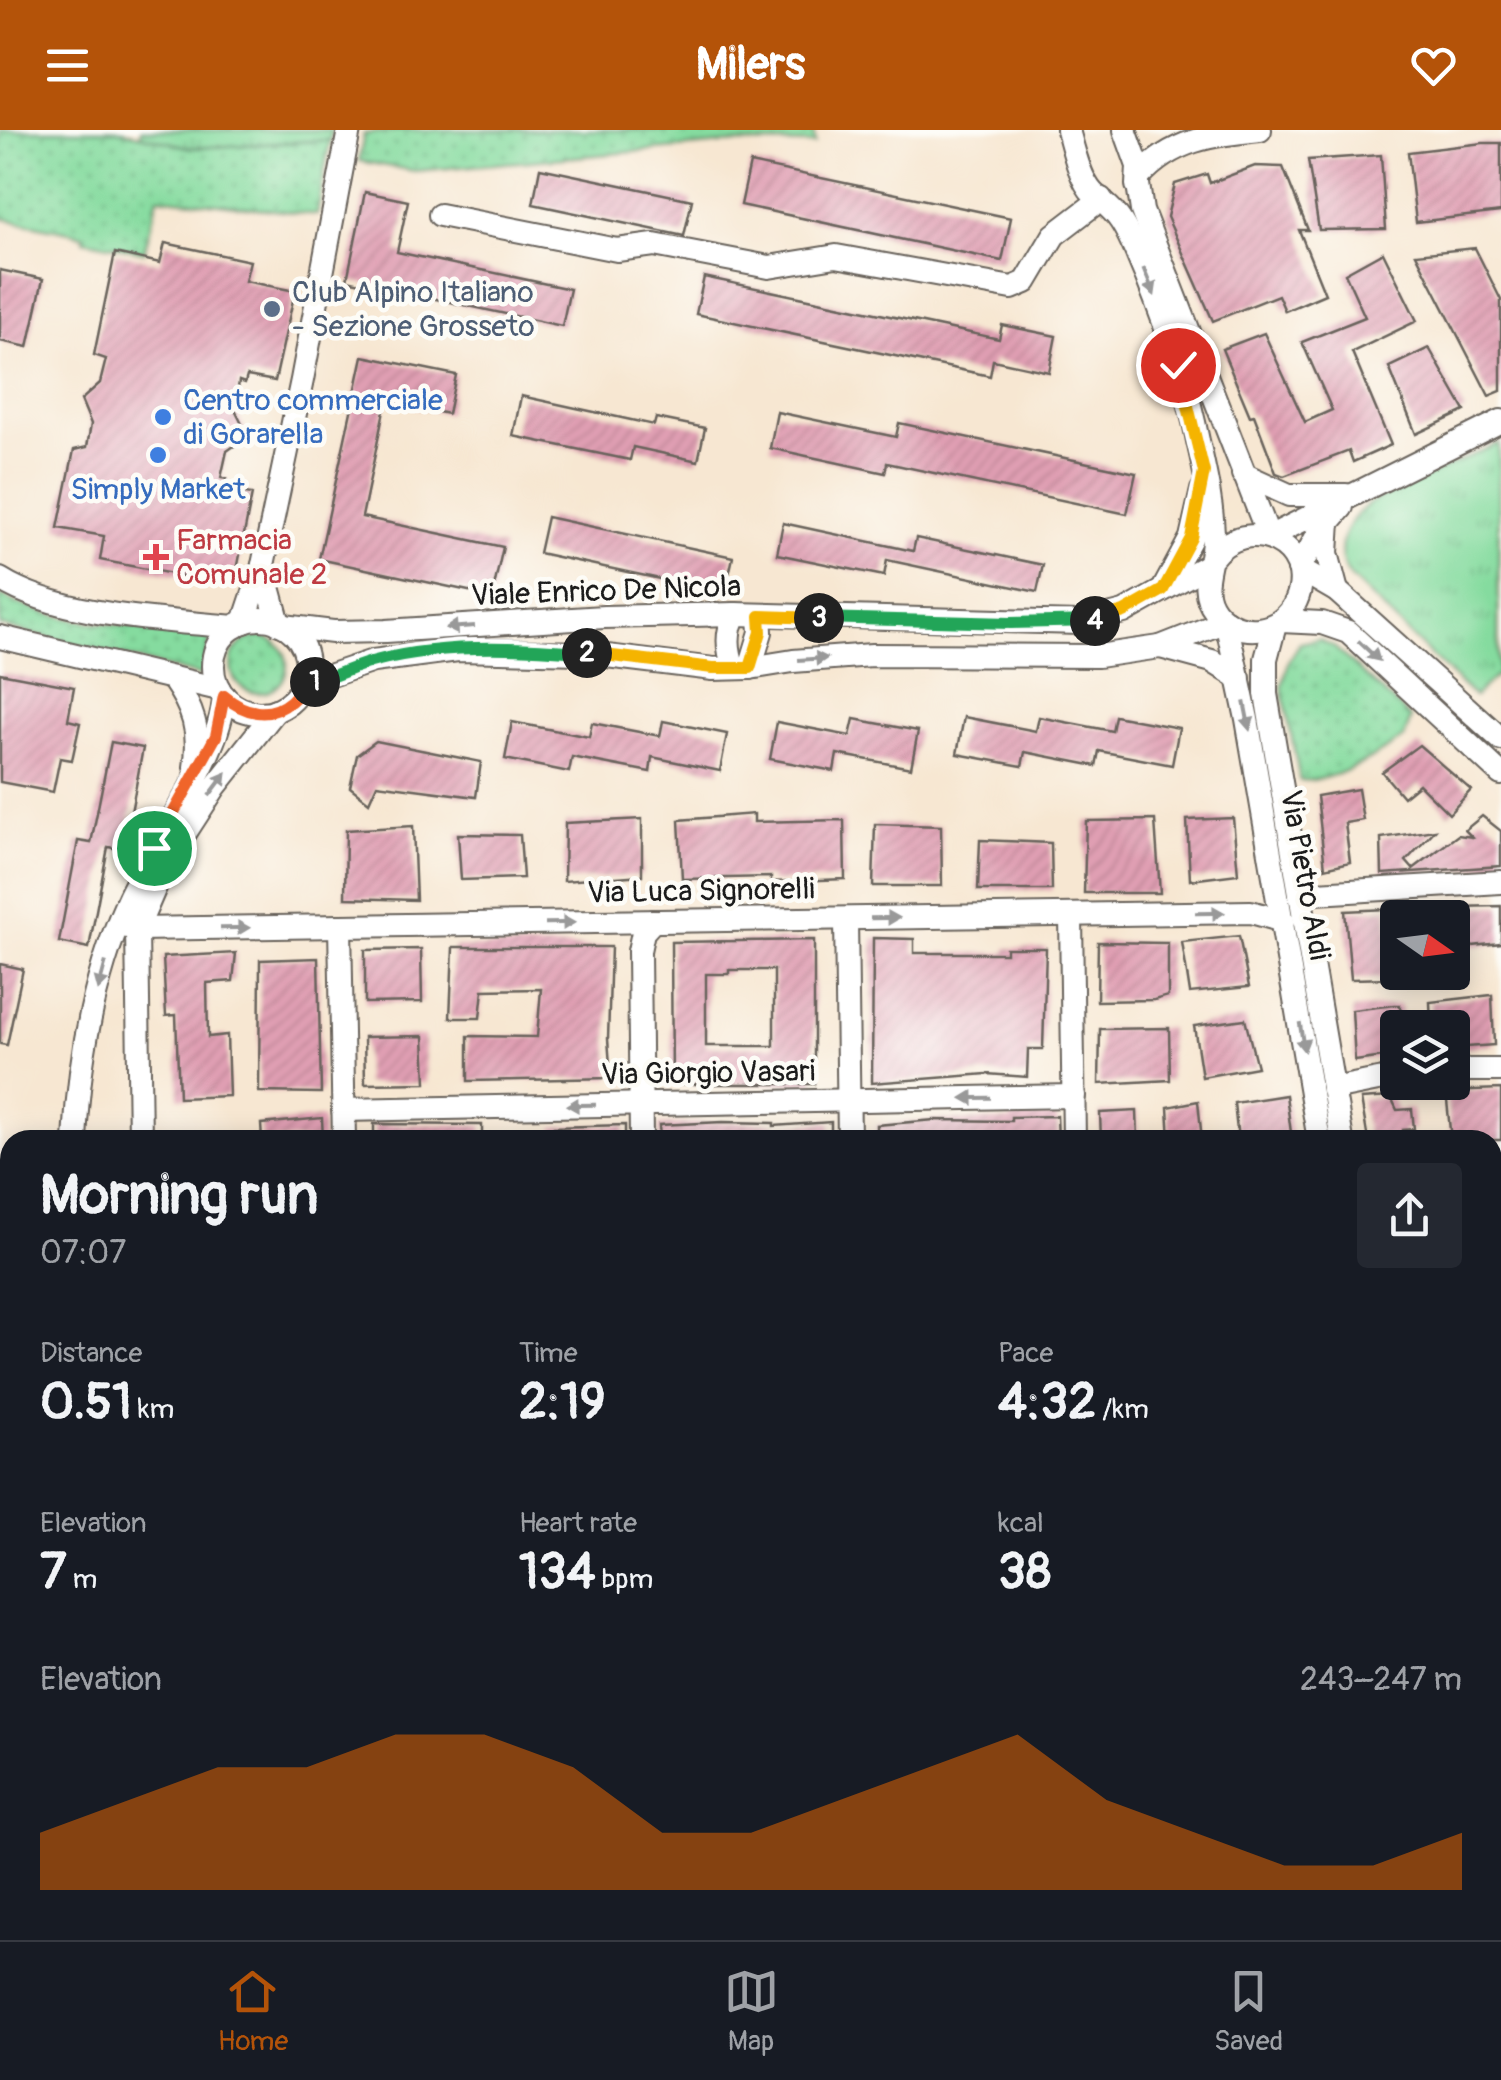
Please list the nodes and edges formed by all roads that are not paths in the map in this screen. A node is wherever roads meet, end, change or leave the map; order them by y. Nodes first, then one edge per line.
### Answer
1 (349, 130) edge
2 (1068, 130) edge
3 (1125, 130) edge
4 (1173, 130) edge
5 (1260, 130) edge
6 (1209, 135) junction
7 (1139, 180) junction
8 (1101, 199) junction
9 (440, 215) dead end
10 (1501, 422) edge
11 (1204, 472) junction
12 (1243, 474) junction
13 (1354, 494) junction
14 (1330, 520) junction
15 (1269, 537) junction
16 (1210, 562) junction
17 (263, 566) junction
18 (1298, 570) junction
19 (0, 579) edge
20 (1163, 590) junction
21 (1336, 591) junction
22 (735, 614) junction
23 (760, 616) junction
24 (1226, 621) junction
25 (1278, 623) junction
26 (239, 624) junction
27 (282, 625) junction
28 (0, 636) edge
29 (1160, 647) junction
30 (742, 668) junction
31 (172, 678) junction
32 (1239, 678) junction
33 (302, 685) junction
34 (222, 693) junction
35 (276, 710) junction
36 (1501, 739) edge
37 (1501, 774) edge
38 (193, 781) junction
39 (1501, 882) edge
40 (1300, 894) junction
41 (1071, 915) junction
42 (846, 918) junction
43 (1284, 921) junction
44 (654, 922) junction
45 (340, 926) junction
46 (128, 928) junction
47 (1470, 1070) edge
48 (1501, 1070) edge
49 (1380, 1080) edge
50 (1333, 1089) junction
51 (1074, 1096) junction
52 (848, 1100) junction
53 (640, 1104) junction
54 (343, 1110) junction
55 (76, 1130) edge
56 (139, 1130) edge
57 (344, 1130) edge
58 (641, 1130) edge
59 (849, 1130) edge
60 (1074, 1130) edge
61 (1317, 1130) edge
62 (1340, 1130) edge

1 - 17 street
2 - 8 street
3 - 7 street
4 - 6 street
5 - 6 street
6 - 7 street
7 - 8 street
7 - 12 street
8 - 9 street
8 -> 11 street
10 - 13 street
11 - 16 street
11 - 20 street
12 - 13 street
12 - 15 street
13 - 14 street
13 - 15 street
14 - 18 street
14 - 21 street
15 - 16 street
15 - 18 street
16 - 20 street, Viale Enrico De Nicola
16 - 24 street
17 - 26 street
17 - 27 street
18 - 21 street
18 - 25 street
19 - 26 street
20 - 23 street, Viale Enrico De Nicola
21 - 36 street
22 - 23 street, Viale Enrico De Nicola
22 -> 27 street, Viale Enrico De Nicola
22 - 30 street
23 - 30 street
24 - 25 street
24 - 29 street, Viale Enrico De Nicola
24 - 32 street, Via Pietro Aldi
25 -> 37 street
25 - 40 street, Via Pietro Aldi
26 - 27 street
26 - 34 street
27 - 33 street
28 - 31 street
30 -> 29 street, Viale Enrico De Nicola
29 - 32 street, Viale Enrico De Nicola
30 - 33 street, Viale Enrico De Nicola
31 - 34 street
31 - 38 street
32 -> 43 street, Via Pietro Aldi
33 - 35 street
34 - 35 street
34 - 38 street
46 -> 35 street
38 - 46 street
39 - 40 street
40 - 50 street, Via Pietro Aldi
42 -> 41 street, Via Luca Signorelli
41 -> 43 street, Via Luca Signorelli
41 - 51 street
42 - 44 street, Via Luca Signorelli
42 - 52 street
43 -> 61 street, Via Pietro Aldi
45 -> 44 street, Via Luca Signorelli
44 - 53 street
46 -> 45 street, Via Luca Signorelli
45 - 54 street
46 -> 55 street
46 - 56 street
47 - 48 street
49 - 50 street
50 - 62 street, Via Pietro Aldi
51 -> 52 street, Via Giorgio Vasari
51 - 60 street
52 - 53 street, Via Giorgio Vasari
52 - 59 street
53 -> 54 street, Via Giorgio Vasari
53 - 58 street
54 - 57 street

